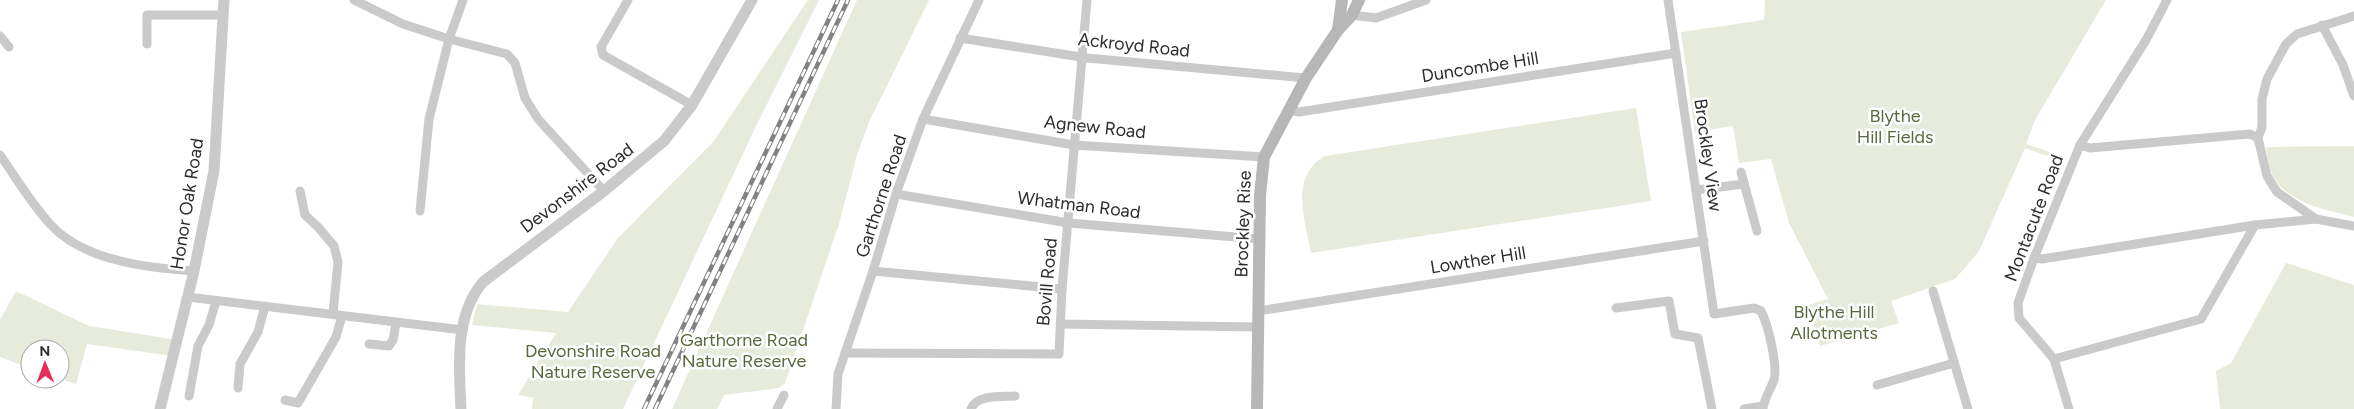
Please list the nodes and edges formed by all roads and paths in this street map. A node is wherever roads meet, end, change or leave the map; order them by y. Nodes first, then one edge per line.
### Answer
1 (224, 0) edge
2 (358, 0) edge
3 (463, 0) edge
4 (628, 0) edge
5 (752, 0) edge
6 (978, 0) edge
7 (1087, 0) edge
8 (1342, 0) edge
9 (1359, 0) edge
10 (1426, 0) edge
11 (1668, 0) edge
12 (2167, 0) edge
13 (223, 14) junction
14 (1352, 14) junction
15 (2354, 16) edge
16 (2322, 25) junction
17 (1338, 30) junction
18 (0, 36) edge
19 (960, 38) junction
20 (449, 39) junction
21 (147, 44) dead end
22 (9, 48) dead end
23 (1676, 53) junction
24 (1082, 58) junction
25 (1306, 78) junction
26 (2354, 96) edge
27 (692, 105) junction
28 (1289, 110) junction
29 (923, 119) junction
30 (2258, 138) junction
31 (1074, 145) junction
32 (2080, 145) junction
33 (0, 155) edge
34 (1264, 157) junction
35 (1741, 172) dead end
36 (1744, 184) junction
37 (1696, 190) junction
38 (300, 191) dead end
39 (604, 191) junction
40 (896, 194) junction
41 (420, 211) dead end
42 (2316, 219) junction
43 (1068, 223) junction
44 (2255, 225) junction
45 (2354, 226) edge
46 (1757, 230) dead end
47 (1259, 239) junction
48 (1704, 241) junction
49 (2034, 258) junction
50 (194, 271) junction
51 (873, 272) junction
52 (1062, 289) junction
53 (1933, 291) dead end
54 (188, 297) junction
55 (216, 301) junction
56 (265, 306) junction
57 (1616, 308) dead end
58 (1258, 311) junction
59 (337, 315) junction
60 (396, 323) junction
61 (1060, 324) junction
62 (1258, 326) junction
63 (463, 330) junction
64 (369, 344) dead end
65 (845, 353) junction
66 (2054, 359) junction
67 (1954, 363) junction
68 (1877, 385) dead end
69 (238, 388) dead end
70 (784, 395) dead end
71 (189, 396) dead end
72 (1015, 396) dead end
73 (285, 400) dead end
74 (1763, 408) edge
75 (160, 409) edge
76 (460, 409) edge
77 (776, 409) edge
78 (836, 409) edge
79 (971, 409) edge
80 (1257, 409) edge
81 (1712, 409) edge
82 (1744, 409) edge
83 (1968, 409) edge
84 (2070, 409) edge

1 - 13 street, Honor Oak Road
2 - 20 street
3 - 20 street
4 - 27 street
5 - 27 street, Devonshire Road
6 - 19 street, Garthorne Road
7 - 24 street, Bovill Road
8 - 17 main road
9 - 14 main road, Brockley Rise
10 - 14 street
11 - 23 street, Brockley View
12 - 32 street
13 - 21 street
13 - 50 street, Honor Oak Road
14 - 17 main road, Brockley Rise
15 - 16 street
16 - 26 street
16 - 30 street
17 - 25 main road, Brockley Rise
18 - 22 street
19 - 24 street, Ackroyd Road
19 - 29 street, Garthorne Road
20 - 39 street
20 - 41 street
23 - 28 street, Duncombe Hill
23 - 37 street, Brockley View
24 - 25 street, Ackroyd Road
24 - 31 street, Bovill Road
25 - 28 main road, Brockley Rise
27 - 39 street, Devonshire Road
28 - 34 main road, Brockley Rise
29 - 31 street, Agnew Road
29 - 40 street, Garthorne Road
30 - 32 street, Montacute Road
30 - 42 street
31 - 34 street, Agnew Road
31 - 43 street, Bovill Road
32 - 49 street, Montacute Road
33 - 50 street
34 - 47 main road, Brockley Rise
35 - 36 street
36 - 37 street
36 - 46 street
37 - 48 street, Brockley View
38 - 59 street
39 - 63 street, Devonshire Road
40 - 43 street, Whatman Road
40 - 51 street, Garthorne Road
42 - 44 street
42 - 45 street
43 - 47 street, Whatman Road
43 - 52 street, Bovill Road
44 - 49 street
44 - 66 street
47 - 58 main road, Brockley Rise
48 - 58 street, Lowther Hill
48 - 74 street, Brockley View
49 - 66 street, Montacute Road
50 - 54 street, Honor Oak Road
51 - 52 street
51 - 65 street, Garthorne Road
52 - 61 street, Bovill Road
53 - 67 street
54 - 55 street
54 - 75 street, Honor Oak Road
55 - 56 street
55 - 71 street
56 - 59 street
56 - 69 street
57 - 81 street
58 - 62 main road, Brockley Rise
59 - 60 street
59 - 73 street
60 - 63 street
60 - 64 street
61 - 62 street
61 - 65 street, Bovill Road
62 - 80 main road, Brockley Rise
63 - 76 street, Devonshire Road
65 - 78 street, Garthorne Road
66 - 84 street, Montacute Road
67 - 68 street
67 - 83 street
70 - 77 street
72 - 79 street
74 - 82 street

